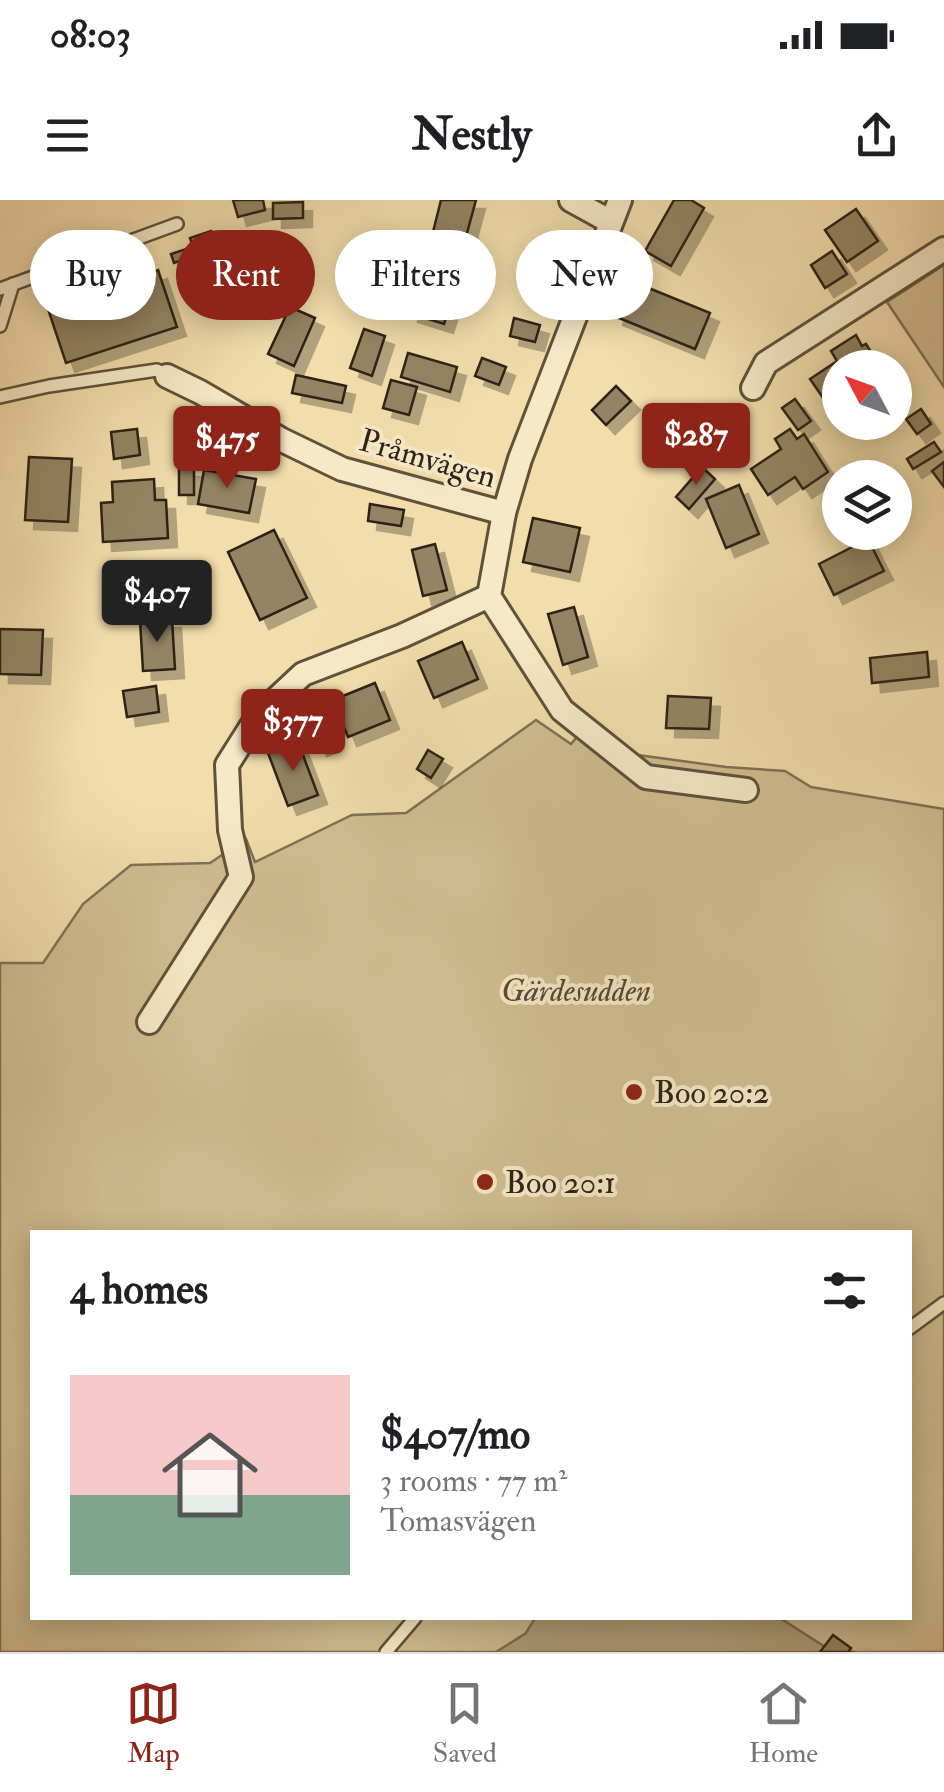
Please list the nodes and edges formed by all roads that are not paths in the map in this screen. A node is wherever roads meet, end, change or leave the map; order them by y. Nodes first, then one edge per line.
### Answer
1 (571, 200) edge
2 (620, 200) edge
3 (610, 222) junction
4 (176, 224) dead end
5 (944, 248) edge
6 (14, 284) junction
7 (0, 289) edge
8 (0, 326) edge
9 (167, 376) joint
10 (753, 388) dead end
11 (0, 396) edge
12 (504, 513) junction
13 (489, 596) junction
14 (746, 790) dead end
15 (149, 1022) dead end
16 (944, 1303) edge
17 (912, 1327) edge
18 (413, 1620) edge
19 (386, 1652) edge

1 - 3 street
2 - 3 street
3 - 12 street
4 - 6 lane
5 - 10 street
6 - 7 lane
6 - 8 lane
9 - 11 lane, Pråmvägen
9 - 12 street, Pråmvägen
12 - 13 street
13 - 14 street
13 - 15 street
16 - 17 lane
18 - 19 lane

